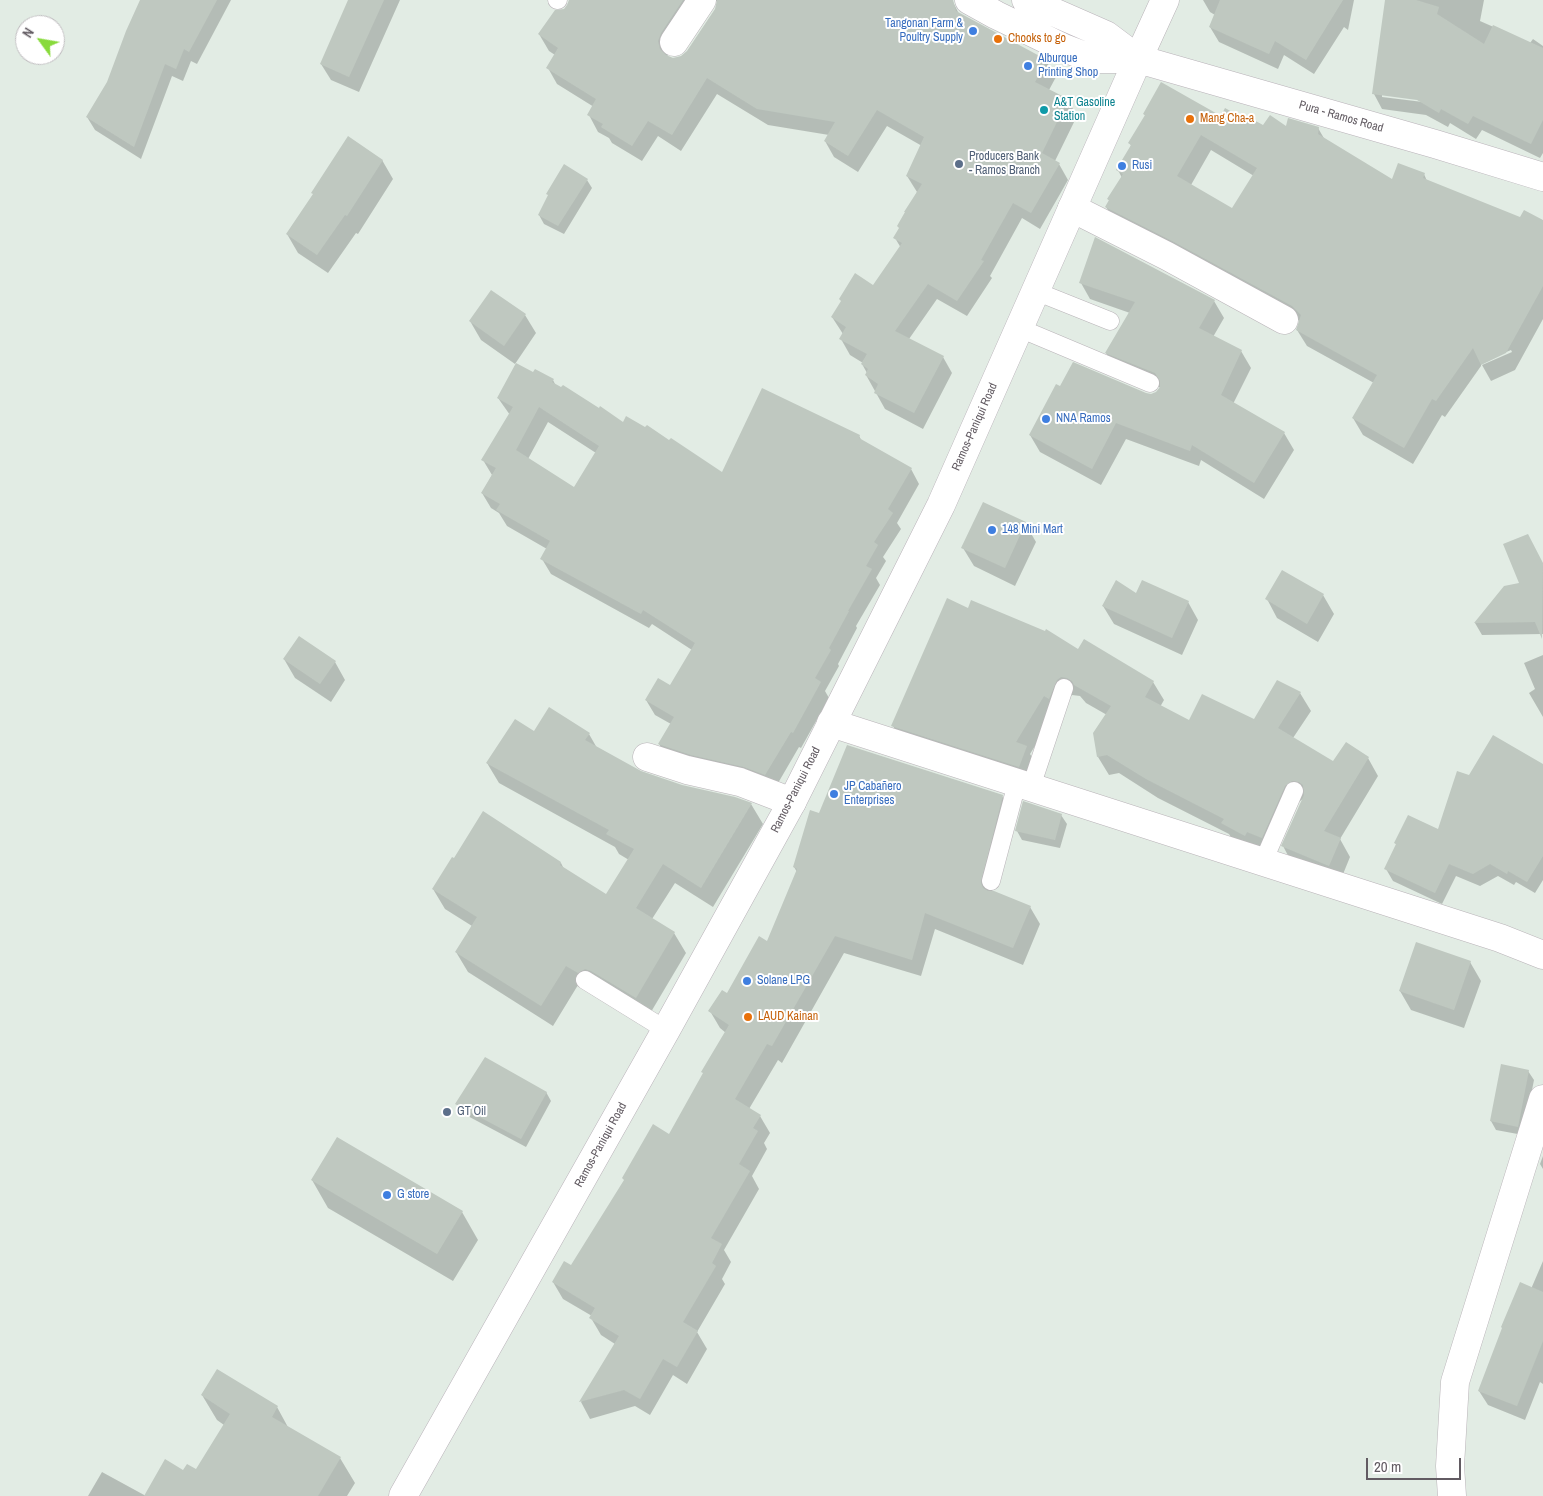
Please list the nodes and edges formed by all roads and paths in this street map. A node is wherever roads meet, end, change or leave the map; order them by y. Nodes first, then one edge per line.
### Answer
1 (702, 0) edge
2 (969, 0) edge
3 (1026, 0) edge
4 (1164, 0) edge
5 (674, 42) dead end
6 (1138, 58) junction
7 (1543, 177) edge
8 (1072, 208) junction
9 (1035, 291) junction
10 (1284, 320) dead end
11 (1110, 321) dead end
12 (1018, 328) junction
13 (1150, 383) dead end
14 (1064, 688) dead end
15 (830, 723) junction
16 (647, 757) dead end
17 (1024, 785) junction
18 (1294, 791) dead end
19 (792, 802) junction
20 (1263, 862) junction
21 (991, 881) dead end
22 (1543, 955) edge
23 (585, 980) dead end
24 (666, 1030) junction
25 (1543, 1100) edge
26 (403, 1496) edge
27 (1452, 1496) edge

1 - 5 main road
2 - 6 main road
3 - 6 main road
4 - 6 main road, Ramos-Paniqui Road
6 - 7 main road, Pura - Ramos Road
6 - 8 main road, Ramos-Paniqui Road
8 - 9 main road, Ramos-Paniqui Road
8 - 10 main road
9 - 11 lane
9 - 12 main road, Ramos-Paniqui Road
12 - 13 lane
12 - 15 main road, Ramos-Paniqui Road
14 - 17 lane
15 - 17 main road
15 - 19 main road, Ramos-Paniqui Road
16 - 19 main road
17 - 20 main road
17 - 21 lane
18 - 20 lane
19 - 24 main road, Ramos-Paniqui Road
20 - 22 main road
23 - 24 lane
24 - 26 main road, Ramos-Paniqui Road
25 - 27 main road

